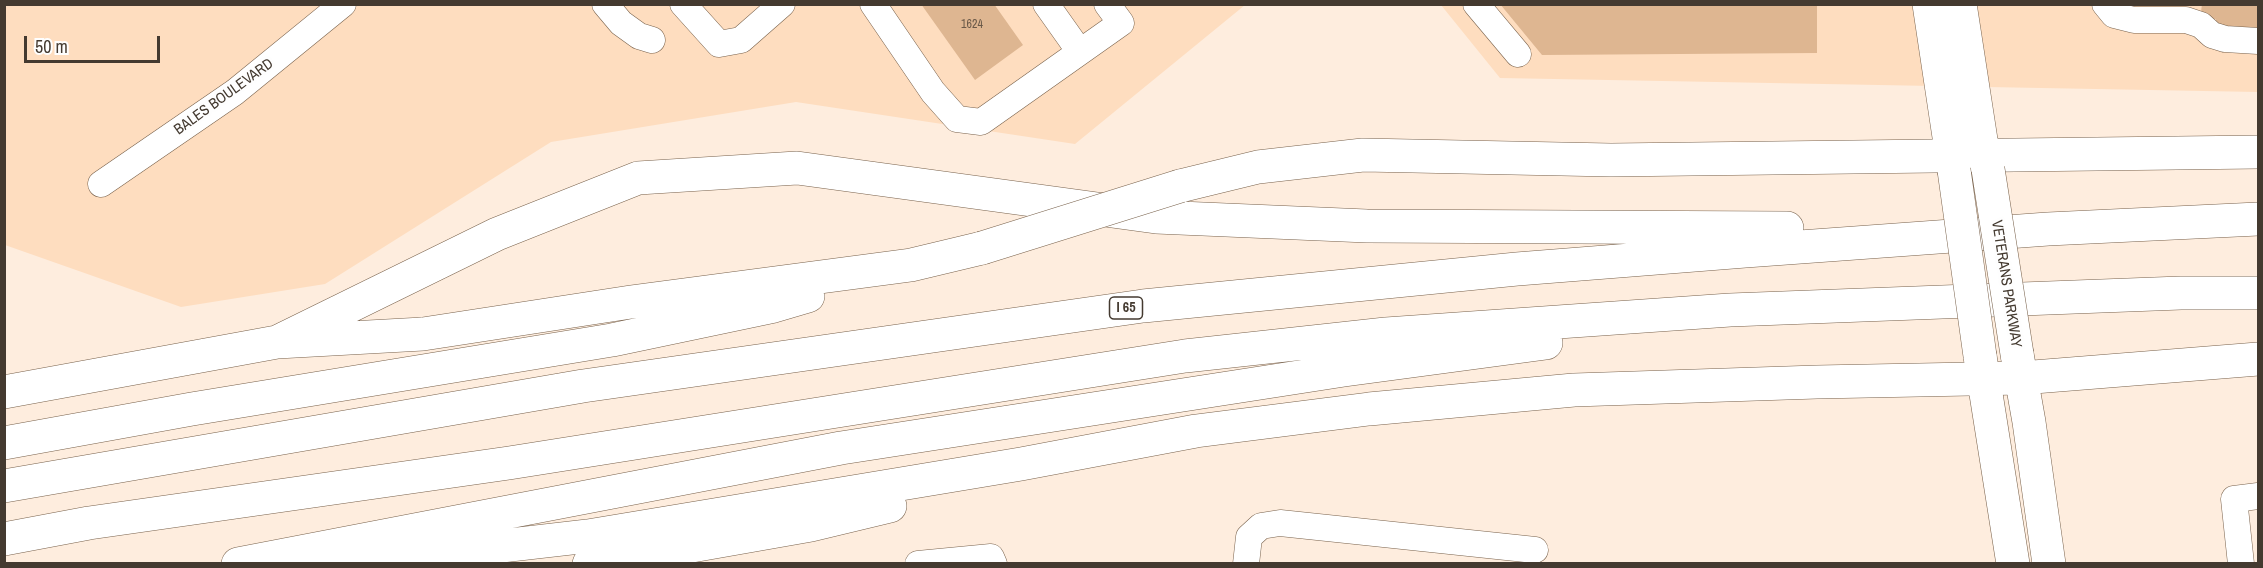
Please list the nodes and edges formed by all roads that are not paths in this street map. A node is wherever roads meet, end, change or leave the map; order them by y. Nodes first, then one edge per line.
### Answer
1 (343, 4) edge
2 (605, 4) edge
3 (683, 4) edge
4 (782, 4) edge
5 (873, 4) edge
6 (1046, 4) edge
7 (1107, 4) edge
8 (1476, 4) edge
9 (1929, 4) edge
10 (1960, 4) edge
11 (2105, 4) edge
12 (652, 40) dead end
13 (2259, 42) edge
14 (1080, 52) junction
15 (1518, 54) dead end
16 (2259, 152) edge
17 (1986, 161) junction
18 (1953, 162) junction
19 (101, 184) dead end
20 (2259, 219) edge
21 (2048, 229) junction
22 (911, 265) junction
23 (2259, 293) edge
24 (1829, 306) junction
25 (277, 342) junction
26 (2259, 359) edge
27 (2019, 366) junction
28 (1982, 367) junction
29 (4, 392) edge
30 (1196, 431) junction
31 (4, 443) edge
32 (4, 486) edge
33 (2259, 496) edge
34 (4, 539) edge
35 (1535, 550) dead end
36 (917, 563) edge
37 (238, 564) edge
38 (346, 564) edge
39 (588, 564) edge
40 (994, 564) edge
41 (1246, 564) edge
42 (2013, 564) edge
43 (2049, 564) edge
44 (2241, 564) edge

1 - 19 street, BALES BOULEVARD
2 - 12 street
3 - 4 street
5 - 14 street
6 - 14 street
7 - 14 street
8 - 15 street
9 - 18 main road
10 - 17 main road, VETERANS PARKWAY
11 - 13 street
16 - 17 main road
17 - 18 main road
17 - 27 main road, VETERANS PARKWAY, bridge
18 - 22 main road, bridge
18 - 28 main road, bridge
20 - 21 main road, I 65
21 - 25 main road
21 - 32 main road, I 65
22 - 25 main road
22 - 31 main road
23 - 24 main road
24 - 34 main road
24 - 37 main road
25 - 29 main road
26 - 27 main road
27 - 28 main road
27 - 43 main road, VETERANS PARKWAY
28 - 30 main road
28 - 42 main road
30 - 38 main road
30 - 39 main road
33 - 44 street
35 - 41 street
36 - 40 street

